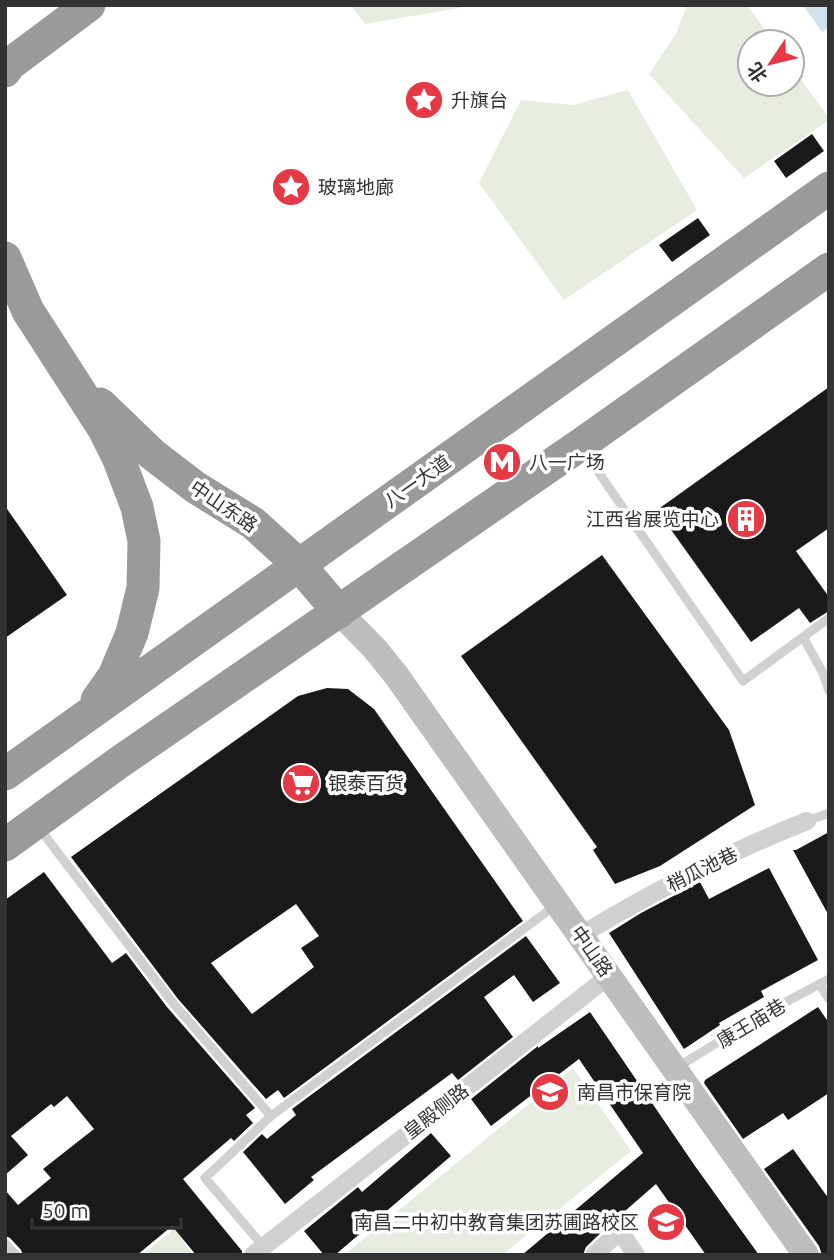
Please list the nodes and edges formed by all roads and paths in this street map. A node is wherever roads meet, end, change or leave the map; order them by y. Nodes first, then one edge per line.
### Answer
1 (89, 5) edge
2 (5, 71) edge
3 (829, 188) edge
4 (5, 258) edge
5 (829, 269) edge
6 (67, 369) junction
7 (580, 445) junction
8 (299, 565) junction
9 (339, 612) junction
10 (829, 618) edge
11 (803, 637) junction
12 (374, 649) joint
13 (829, 691) edge
14 (87, 714) junction
15 (5, 774) edge
16 (829, 813) edge
17 (807, 821) joint
18 (36, 823) junction
19 (5, 845) edge
20 (558, 904) junction
21 (581, 935) junction
22 (609, 976) junction
23 (829, 979) edge
24 (819, 984) junction
25 (829, 999) edge
26 (675, 1069) junction
27 (271, 1116) junction
28 (5, 1243) edge
29 (258, 1250) edge
30 (16, 1255) edge
31 (594, 1255) edge
32 (636, 1255) edge
33 (806, 1255) edge

1 - 2 highway
3 - 8 highway, 八一大道
4 - 6 highway, 中山东路
5 - 7 highway
6 - 8 highway, 中山东路
6 - 14 highway, 中山东路
7 - 9 highway
7 - 11 lane
8 - 9 highway, 中山东路
8 - 14 highway, 八一大道
9 - 12 main road, 中山东路
9 - 18 highway
10 - 11 lane
11 - 13 lane
12 - 20 main road, 中山路
14 - 15 highway, 八一大道
16 - 17 lane, 梢瓜池巷
17 - 21 street, 梢瓜池巷
18 - 19 highway
18 - 27 lane
20 - 21 main road, 中山路
20 - 27 lane, 皇殿侧路
21 - 22 main road, 中山路
22 - 26 main road, 中山路
22 - 29 street, 皇殿侧路
23 - 24 lane, 康王庙巷
24 - 25 lane
24 - 26 lane, 康王庙巷
26 - 33 main road, 中山路
27 - 29 lane, 皇殿侧路
28 - 30 lane
31 - 32 street

